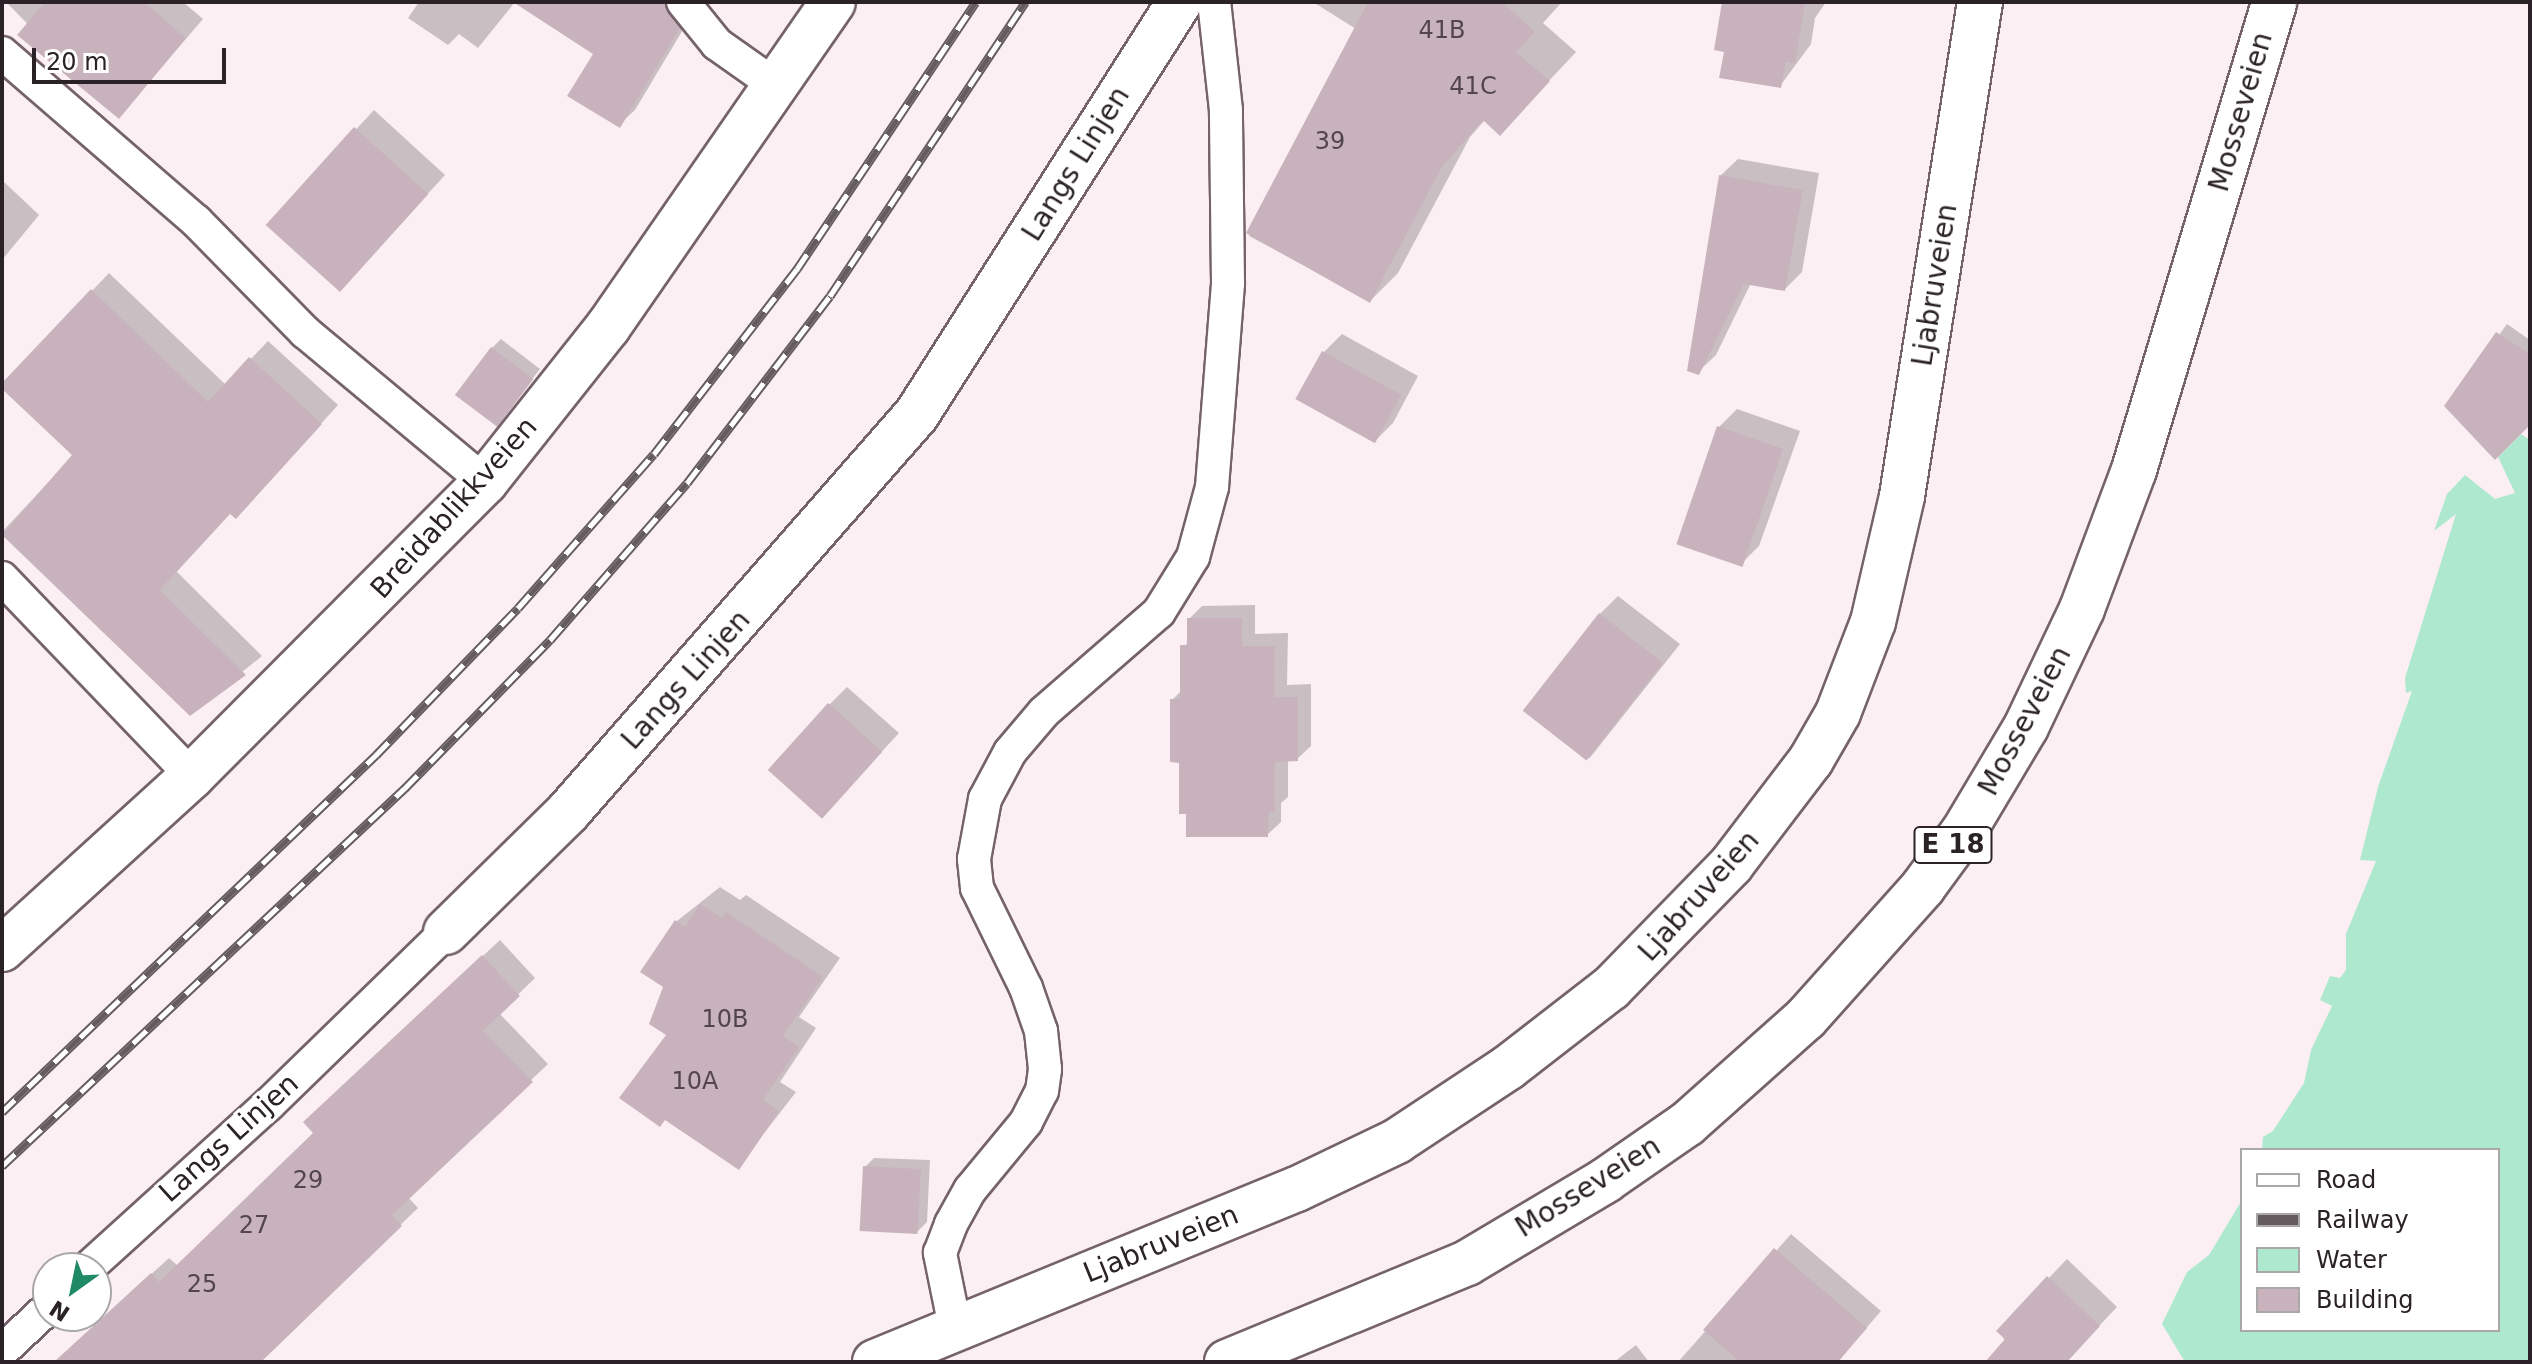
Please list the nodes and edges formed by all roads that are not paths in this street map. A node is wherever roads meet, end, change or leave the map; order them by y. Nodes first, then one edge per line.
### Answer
1 (683, 2) edge
2 (833, 2) edge
3 (1179, 2) edge
4 (1214, 2) edge
5 (1980, 2) edge
6 (2274, 2) edge
7 (2, 53) edge
8 (778, 87) junction
9 (485, 482) junction
10 (2, 578) edge
11 (192, 776) junction
12 (446, 932) joint
13 (2, 949) edge
14 (106, 1252) edge
15 (32, 1323) edge
16 (955, 1327) junction
17 (2, 1351) edge
18 (875, 1362) edge
19 (1227, 1362) edge

1 - 8 lane
2 - 8 main road, Breidablikkveien
3 - 12 main road, Langs Linjen
4 - 16 lane
5 - 16 main road, Ljabruveien
6 - 19 main road, Mosseveien / E 18
7 - 9 lane
8 - 9 main road, Breidablikkveien
9 - 11 main road, Breidablikkveien
10 - 11 lane
11 - 13 main road, Breidablikkveien
12 - 14 lane, Langs Linjen
15 - 17 lane
16 - 18 main road, Ljabruveien

